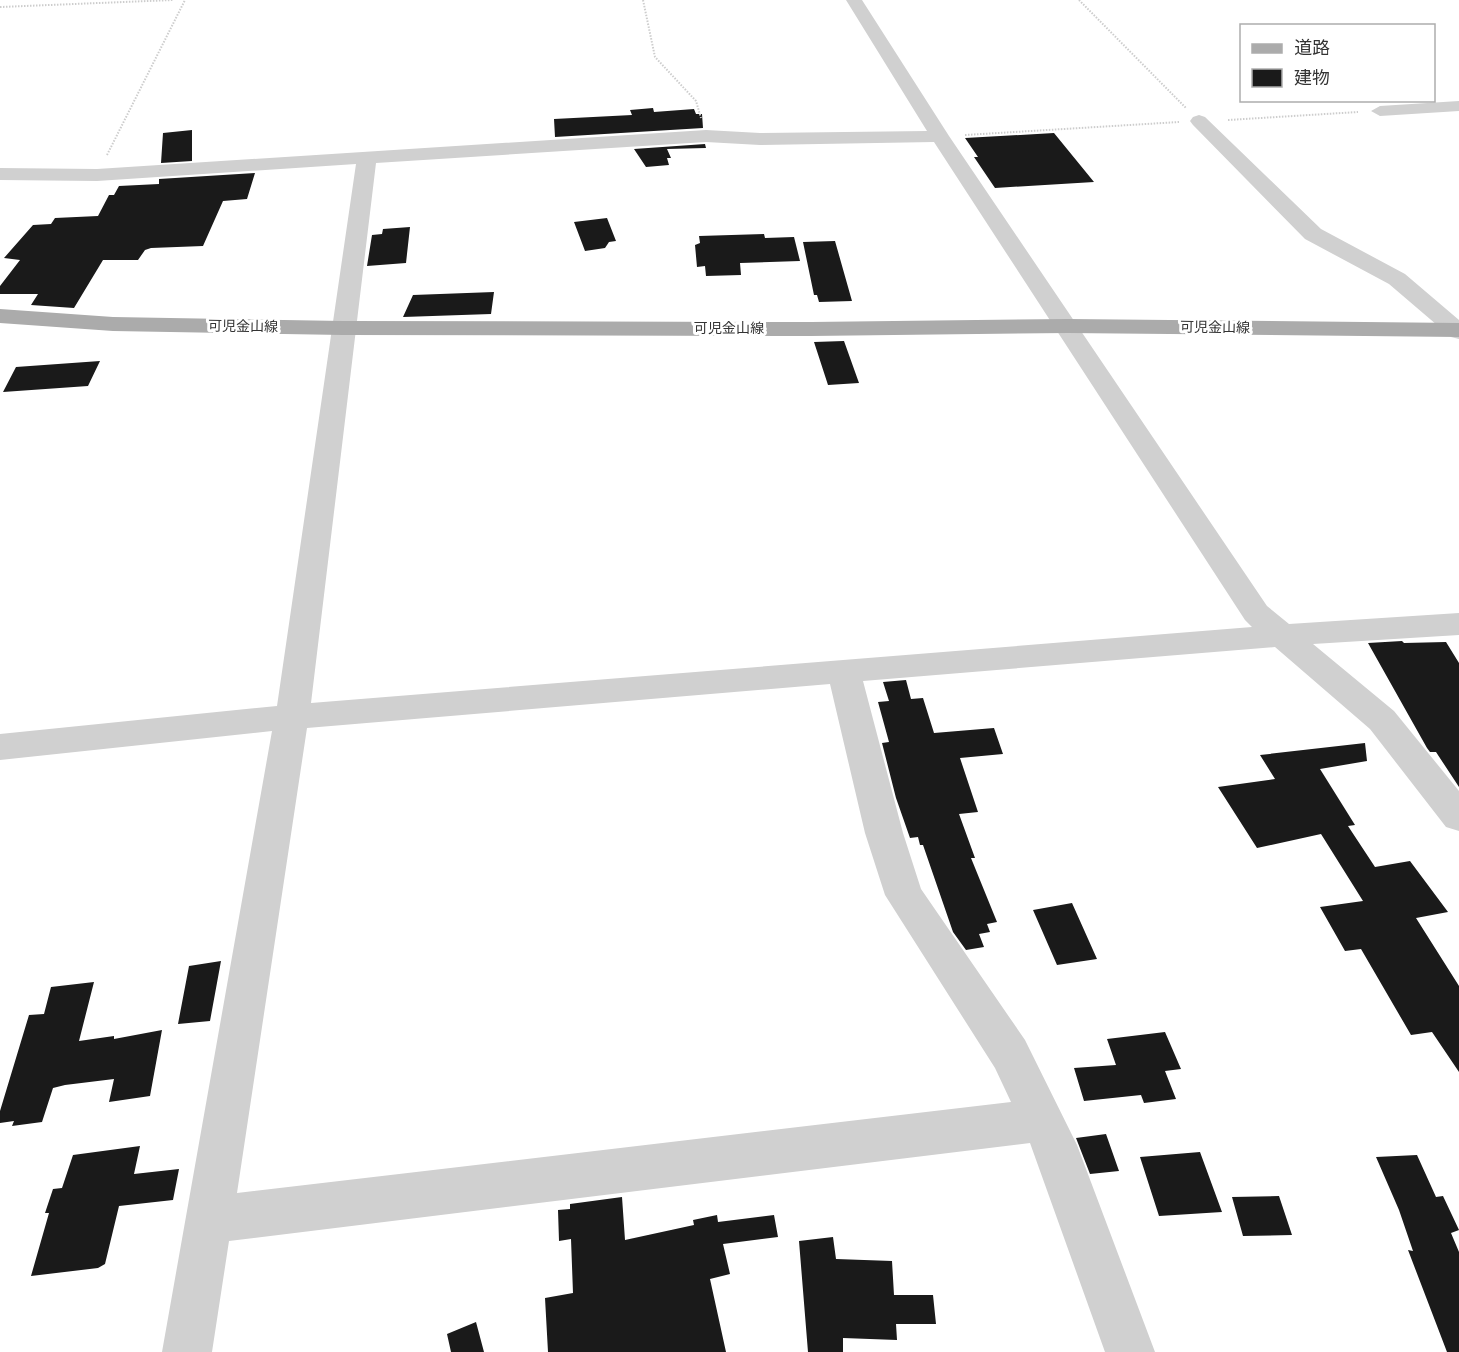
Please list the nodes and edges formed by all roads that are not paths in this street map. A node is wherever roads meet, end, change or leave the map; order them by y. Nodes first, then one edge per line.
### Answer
1 (854, 0) edge
2 (1459, 106) edge
3 (1380, 111) road end
4 (1199, 121) road end
5 (940, 136) junction
6 (367, 158) junction
7 (0, 174) edge
8 (0, 316) edge
9 (1068, 326) junction
10 (343, 328) junction
11 (1459, 331) edge
12 (1459, 624) edge
13 (1284, 636) junction
14 (844, 672) junction
15 (292, 717) junction
16 (0, 747) edge
17 (1459, 817) edge
18 (1042, 1120) junction
19 (209, 1220) junction
20 (188, 1352) edge
21 (1130, 1352) edge

1 - 5 street
2 - 3 street
4 - 11 street
5 - 6 street
5 - 9 street
6 - 7 street
6 - 10 street
8 - 10 main road, 可児金山線
9 - 10 main road, 可児金山線
9 - 11 main road, 可児金山線
9 - 13 street
10 - 15 street
12 - 13 street
13 - 14 street
13 - 17 street
14 - 15 street
14 - 18 street
15 - 16 street
15 - 19 street
18 - 19 street
18 - 21 street
19 - 20 street

